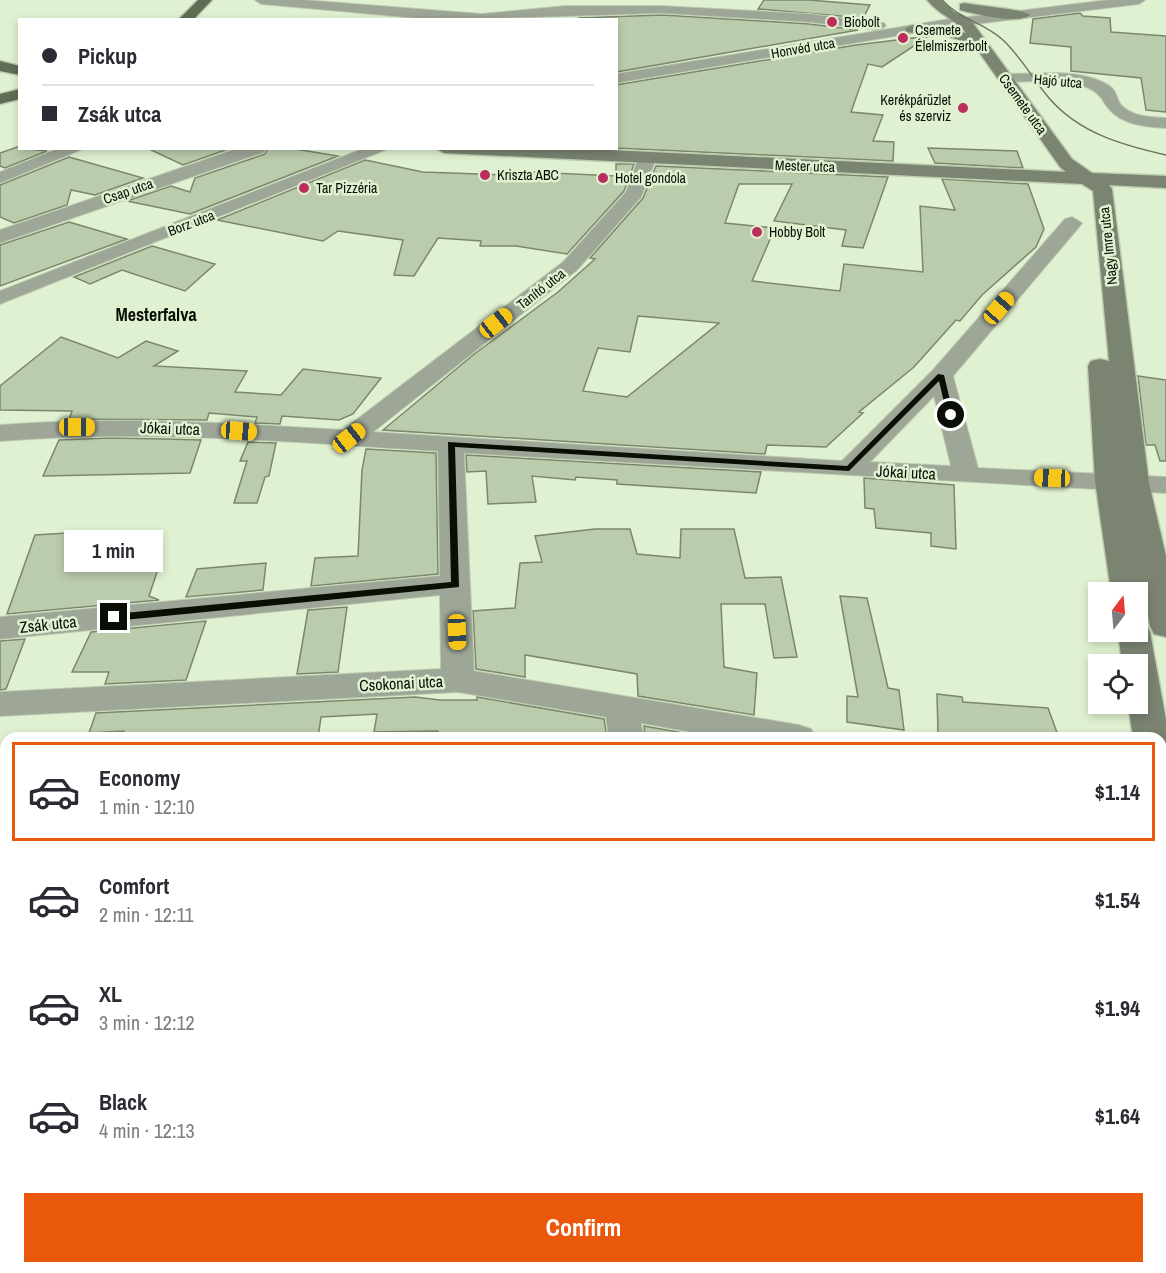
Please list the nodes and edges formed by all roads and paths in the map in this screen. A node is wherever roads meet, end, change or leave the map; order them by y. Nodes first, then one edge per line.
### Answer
1 (205, 0) edge
2 (261, 0) edge
3 (522, 0) edge
4 (694, 0) edge
5 (934, 0) edge
6 (1142, 1) edge
7 (1080, 4) edge
8 (504, 6) edge
9 (716, 10) junction
10 (963, 10) edge
11 (742, 12) junction
12 (1023, 15) joint
13 (426, 17) edge
14 (187, 18) edge
15 (475, 18) edge
16 (650, 23) dead end
17 (912, 29) junction
18 (894, 32) junction
19 (979, 42) junction
20 (0, 66) edge
21 (18, 70) edge
22 (1005, 78) junction
23 (618, 80) edge
24 (18, 94) edge
25 (0, 99) edge
26 (1166, 123) edge
27 (72, 150) edge
28 (252, 150) edge
29 (377, 150) edge
30 (481, 150) edge
31 (647, 159) junction
32 (0, 178) edge
33 (1089, 178) junction
34 (1166, 182) edge
35 (1072, 223) dead end
36 (0, 237) edge
37 (0, 298) edge
38 (941, 375) junction
39 (0, 433) edge
40 (349, 438) junction
41 (451, 444) junction
42 (849, 469) junction
43 (967, 475) junction
44 (1122, 482) junction
45 (1166, 485) edge
46 (1127, 582) edge
47 (455, 584) junction
48 (1166, 626) edge
49 (0, 628) edge
50 (1136, 642) edge
51 (458, 680) junction
52 (0, 704) edge
53 (624, 723) edge
54 (729, 732) edge
55 (1150, 732) edge

1 - 14 main road
2 - 13 street
3 - 8 street
4 - 11 street
5 - 10 street
6 - 7 street
7 - 12 street
8 - 9 street
8 - 15 street
9 - 11 street
9 - 16 street
10 - 12 street
10 - 17 street, Honvéd utca
10 - 19 street, Csemete utca
11 - 18 street
13 - 15 street
17 - 18 street, Honvéd utca
17 - 19 street
18 - 23 street, Honvéd utca
19 - 22 street, Csemete utca
20 - 21 main road
22 - 26 street, Hajó utca
22 - 33 street, Csemete utca
24 - 25 main road
27 - 32 street
28 - 36 street, Csap utca
29 - 37 street, Borz utca
30 - 31 street, Mester utca
31 - 33 street, Mester utca
31 - 40 street, Tanító utca
33 - 34 street, Mester utca
33 - 44 street, Nagy Imre utca
35 - 38 street
38 - 42 street
38 - 43 street
39 - 40 street, Jókai utca
40 - 41 street, Jókai utca
41 - 42 street, Jókai utca
41 - 47 street
42 - 43 street, Jókai utca
43 - 44 street, Jókai utca
44 - 45 street, Jókai utca
44 - 46 street, Nagy Imre utca
44 - 48 street, Nagy Imre utca
47 - 49 street, Zsák utca
47 - 51 street
50 - 55 street
51 - 52 street, Csokonai utca
51 - 53 street, Csokonai utca
53 - 54 street, Csokonai utca

